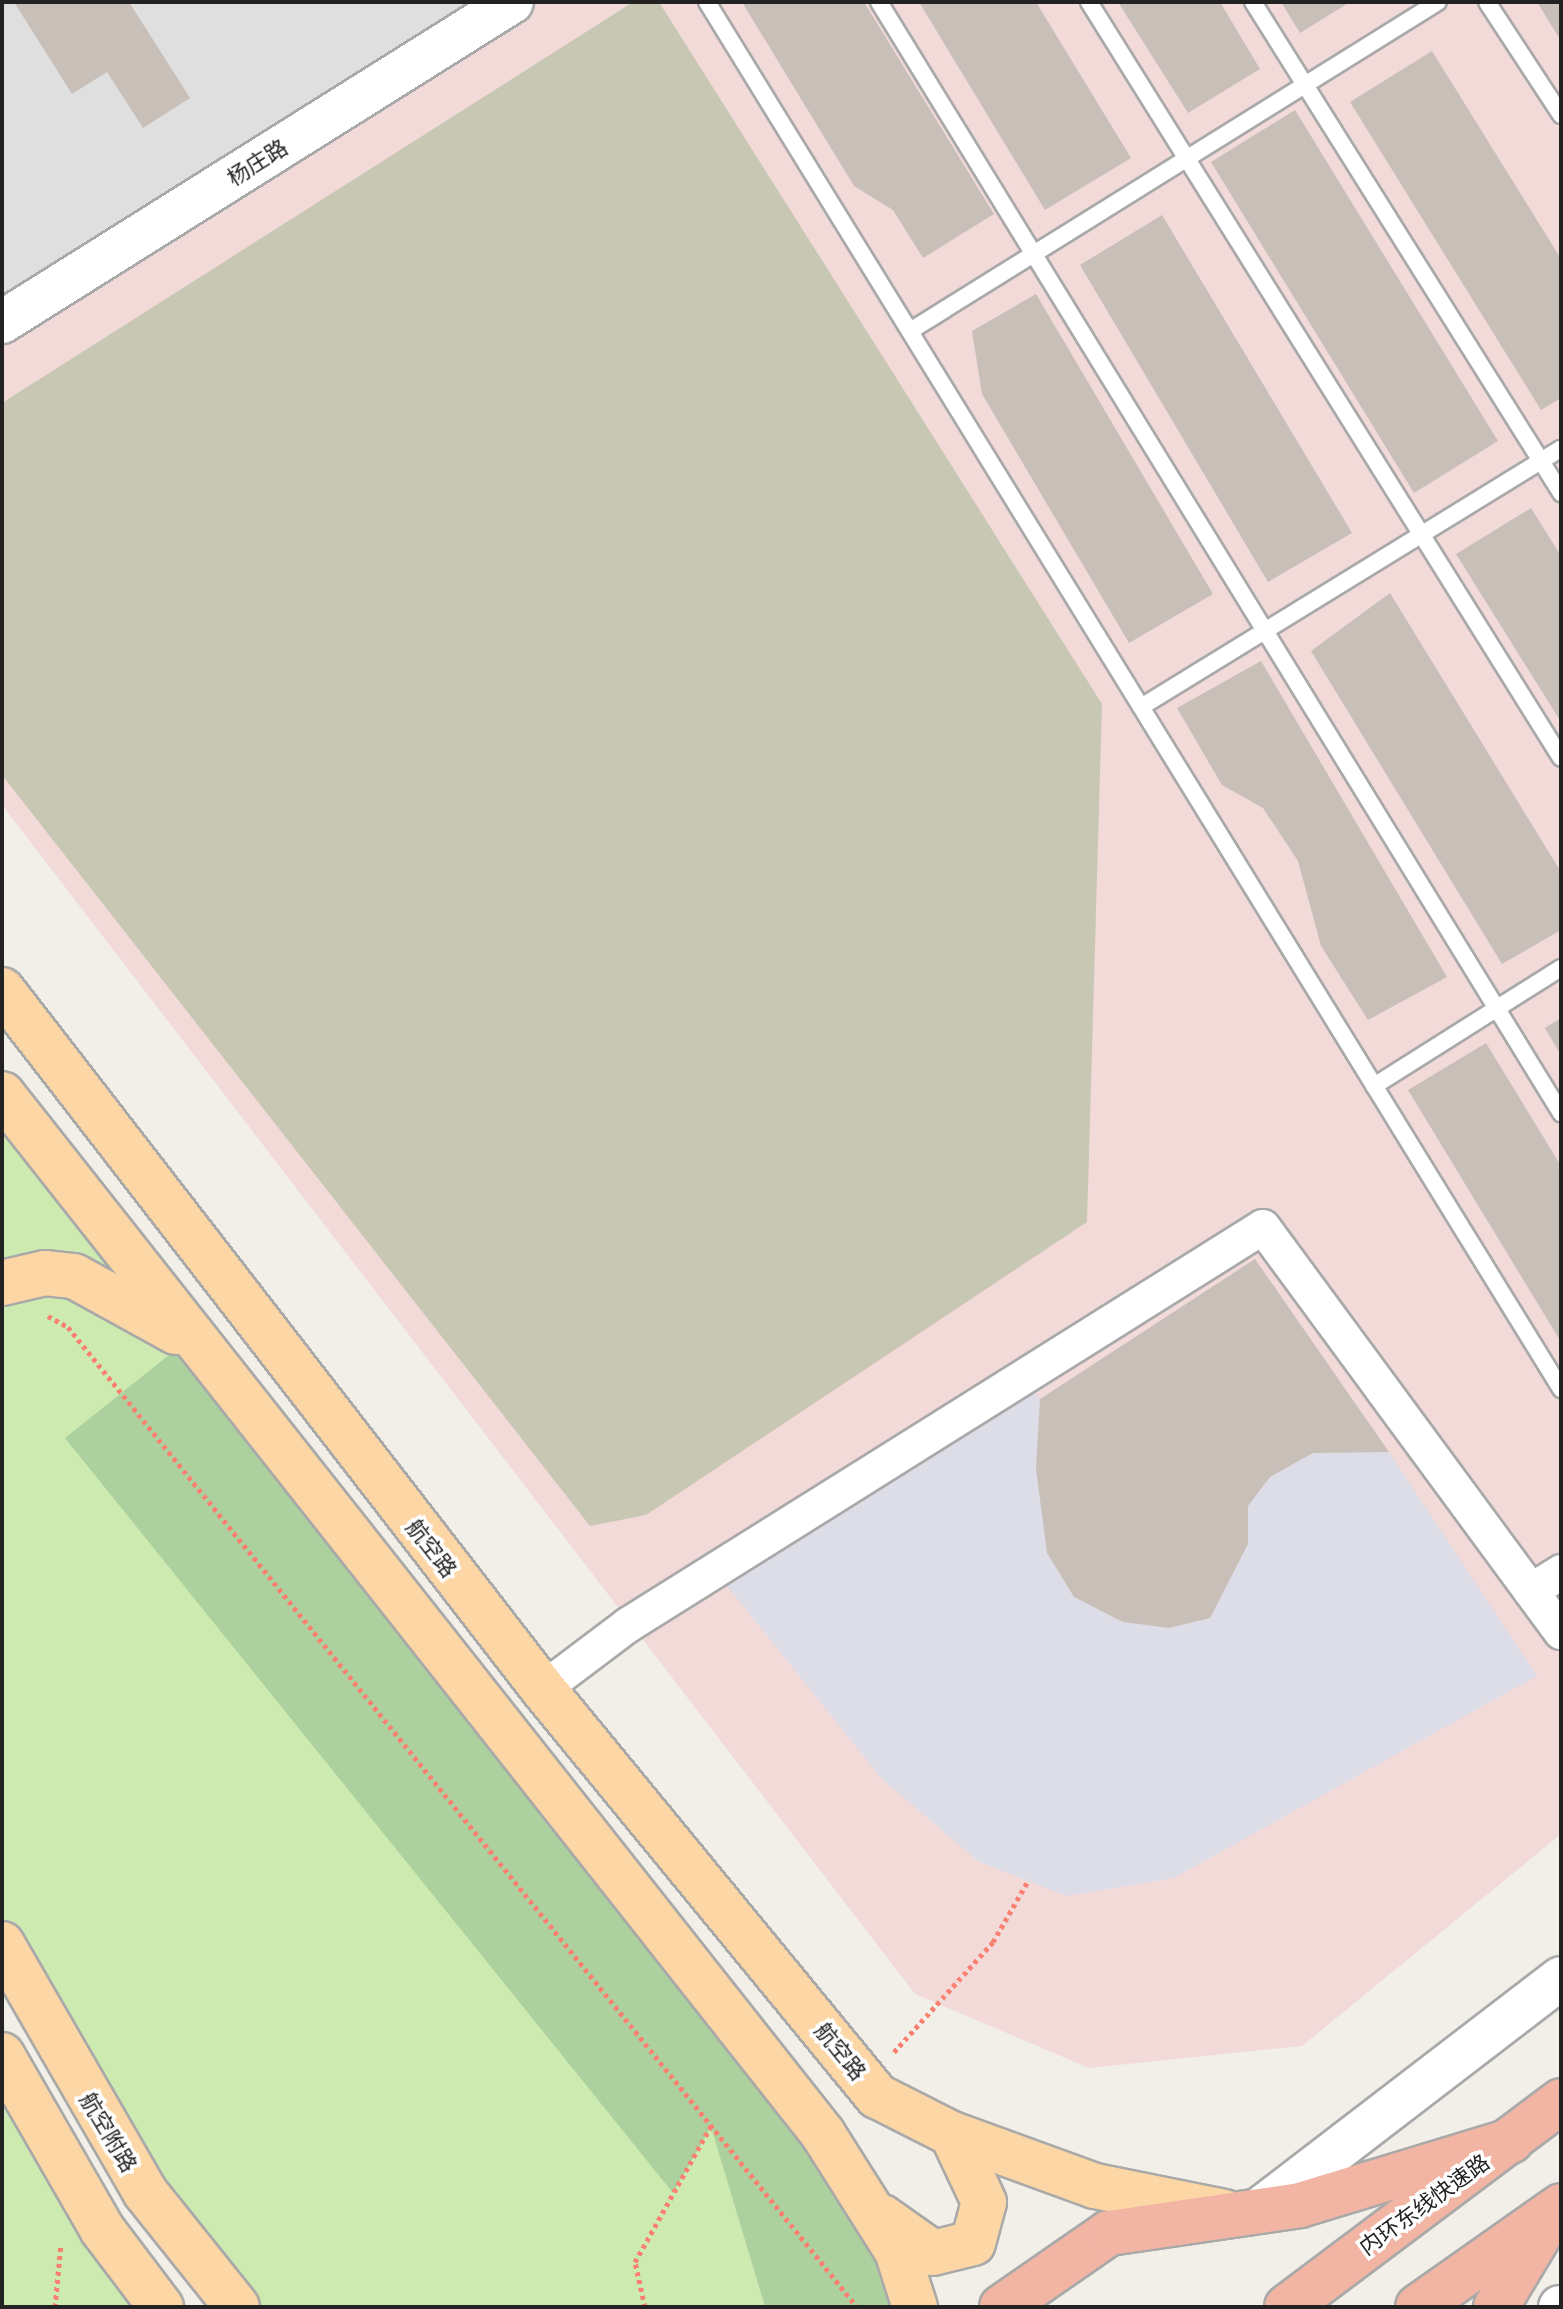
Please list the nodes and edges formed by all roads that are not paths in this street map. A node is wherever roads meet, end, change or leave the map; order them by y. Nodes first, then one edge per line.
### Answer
1 (512, 2) edge
2 (707, 2) edge
3 (879, 2) edge
4 (1089, 2) edge
5 (1253, 2) edge
6 (1438, 2) edge
7 (1487, 2) edge
8 (1305, 85) junction
9 (1561, 115) edge
10 (1186, 159) junction
11 (1034, 254) junction
12 (2, 322) edge
13 (910, 331) junction
14 (1561, 449) edge
15 (1541, 461) junction
16 (1561, 493) edge
17 (1422, 534) junction
18 (1265, 630) junction
19 (1141, 707) junction
20 (1561, 758) edge
21 (1561, 968) edge
22 (2, 990) edge
23 (1497, 1009) junction
24 (42, 1042) junction
25 (2, 1075) edge
26 (1374, 1086) junction
27 (2, 1094) edge
28 (1561, 1113) edge
29 (2, 1283) edge
30 (189, 1339) junction
31 (1561, 1389) edge
32 (1561, 1572) edge
33 (1531, 1591) junction
34 (1561, 1632) edge
35 (543, 1689) junction
36 (2, 1944) edge
37 (1561, 1978) edge
38 (2, 2055) edge
39 (1561, 2101) edge
40 (952, 2134) junction
41 (1511, 2141) junction
42 (1558, 2208) edge
43 (871, 2209) junction
44 (1242, 2210) junction
45 (161, 2307) edge
46 (237, 2307) edge
47 (915, 2307) edge
48 (1002, 2307) edge
49 (1287, 2307) edge
50 (1418, 2307) edge
51 (1496, 2307) edge

1 - 12 street, 杨庄路
2 - 13 lane
3 - 11 lane
4 - 10 lane
5 - 8 lane
6 - 8 lane
7 - 9 lane
8 - 10 lane
8 - 15 lane
10 - 11 lane
10 - 17 lane
11 - 13 lane
11 - 18 lane
13 - 19 lane
14 - 15 lane
15 - 16 lane
15 - 17 lane
17 - 18 lane
17 - 20 lane
18 - 19 lane
18 - 23 lane
19 - 26 lane
21 - 23 lane
22 - 24 main road, 航空路
23 - 26 lane
23 - 28 lane
24 - 25 main road
24 - 35 main road, 航空路
26 - 31 lane
27 - 30 main road
29 - 30 main road
30 - 43 main road
32 - 33 street
33 - 34 street
33 - 35 street
35 - 40 main road, 航空路
36 - 46 main road, 航空附路
37 - 44 street
38 - 45 main road
39 - 41 highway, 内环东线快速路
40 - 43 main road
40 - 44 main road
41 - 44 highway
41 - 49 highway, 内环东线快速路
42 - 50 highway
42 - 51 highway
43 - 47 main road
44 - 48 highway

